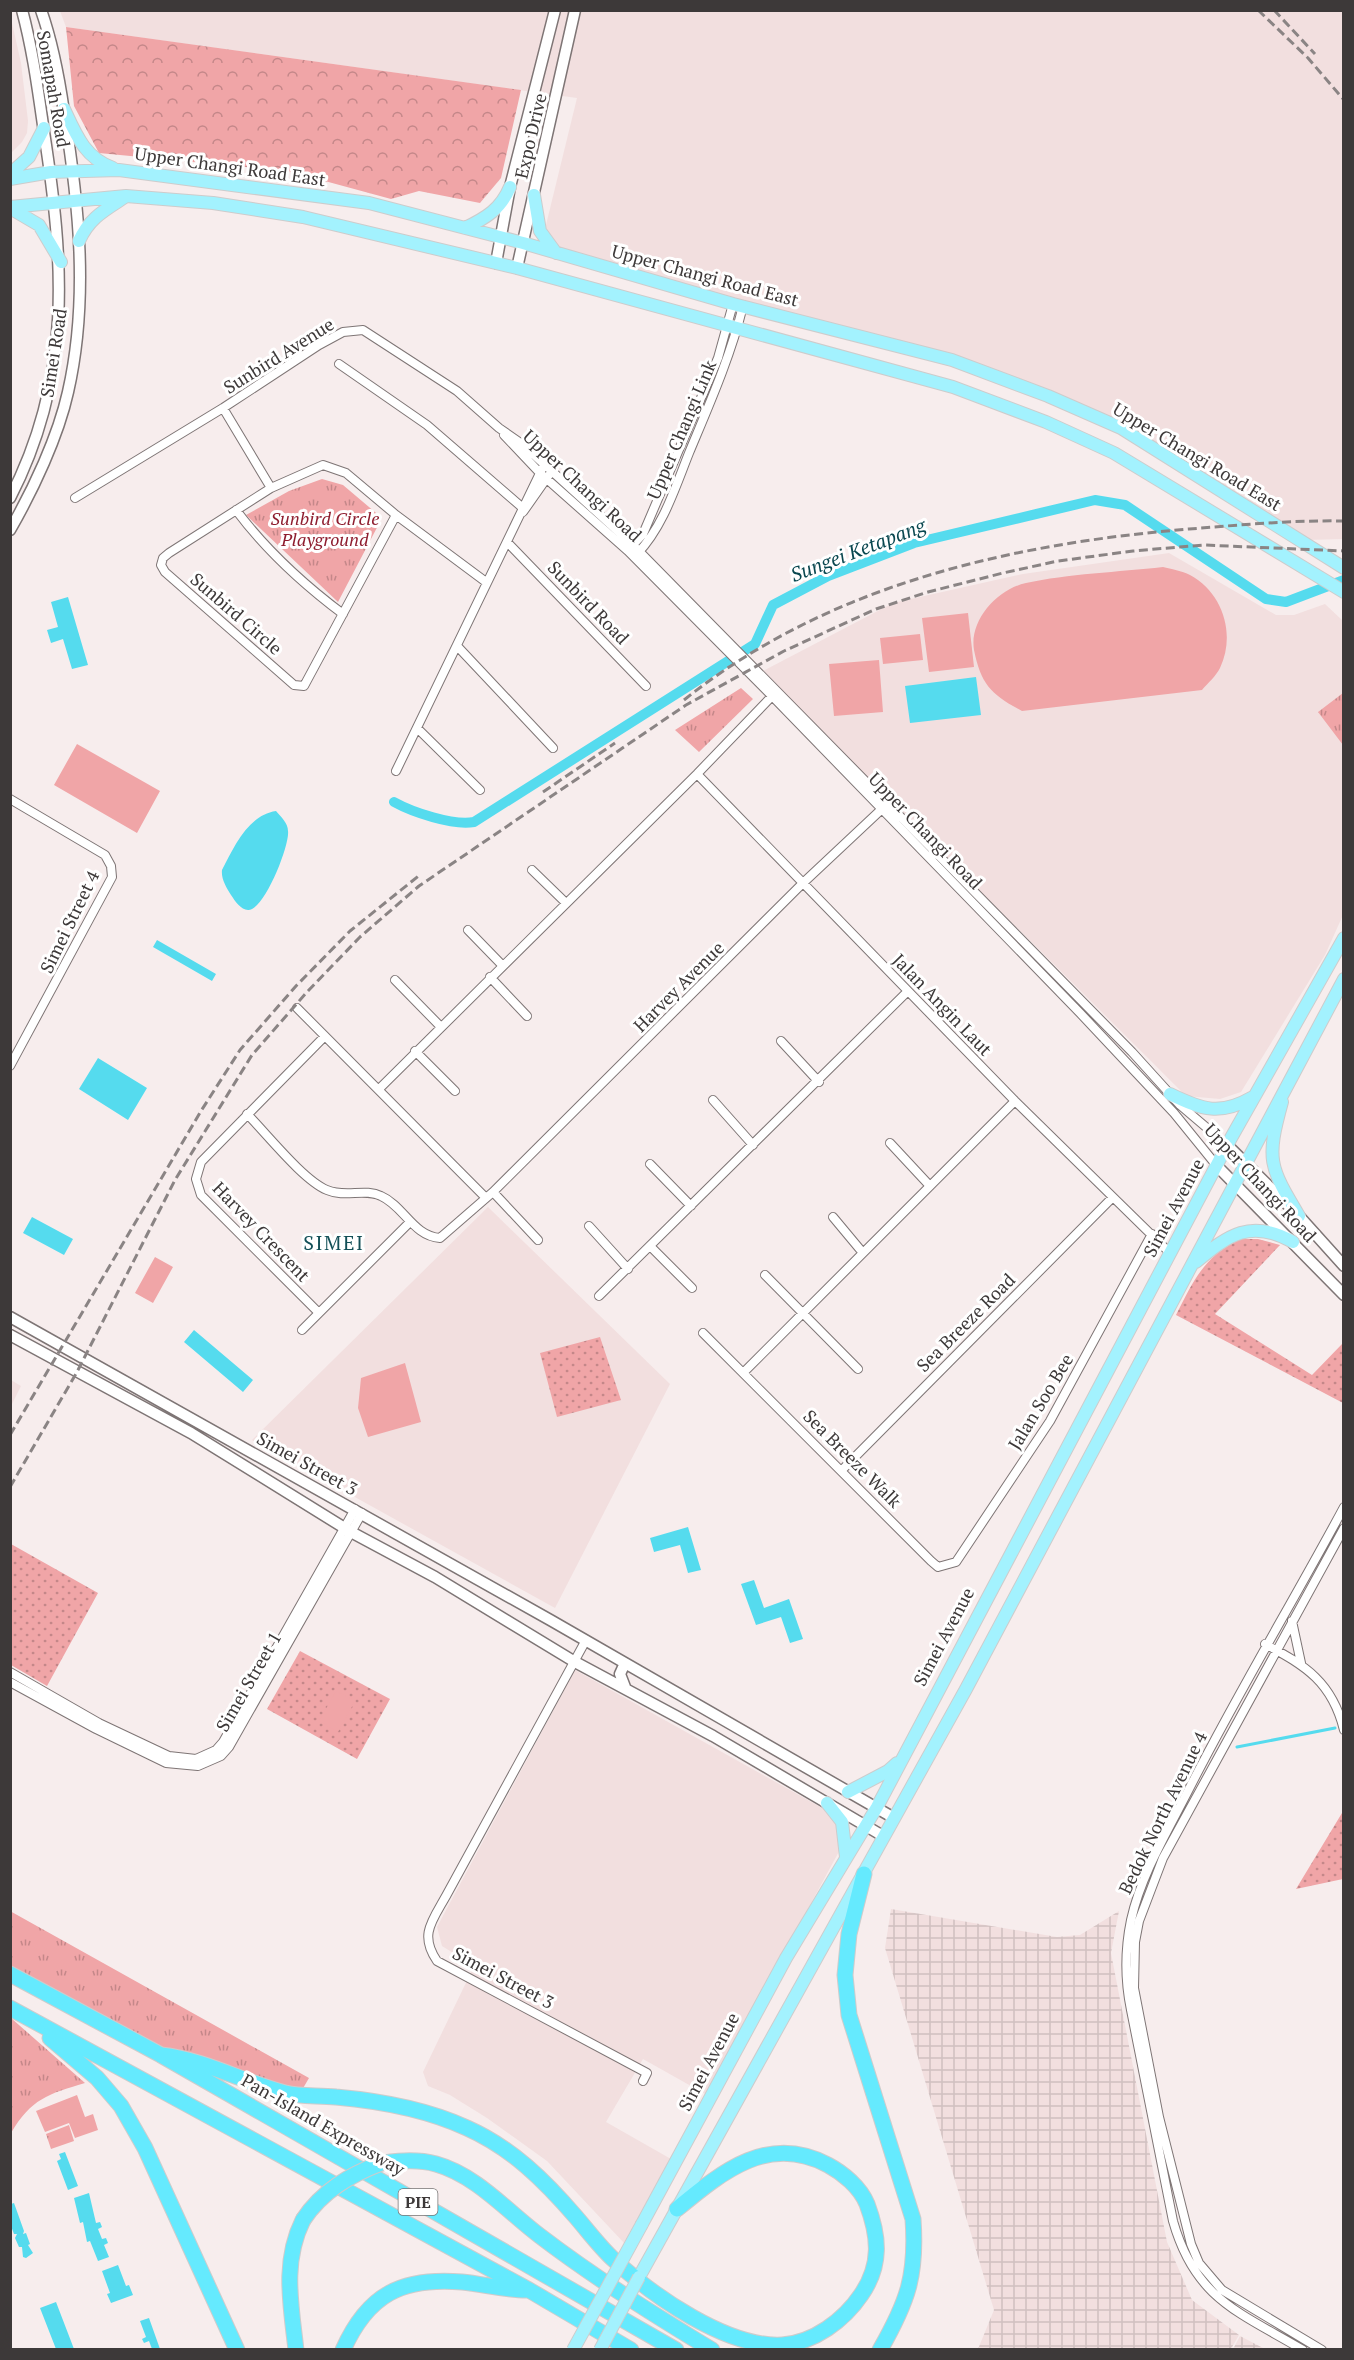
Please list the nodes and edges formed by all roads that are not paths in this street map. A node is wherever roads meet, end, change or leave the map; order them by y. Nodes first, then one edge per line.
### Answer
1 (22, 10) edge
2 (41, 10) edge
3 (555, 10) edge
4 (575, 10) edge
5 (64, 110) junction
6 (44, 128) junction
7 (119, 170) junction
8 (73, 171) junction
9 (51, 172) junction
10 (10, 174) edge
11 (10, 179) edge
12 (510, 187) junction
13 (534, 195) junction
14 (126, 196) junction
15 (76, 199) junction
16 (54, 201) junction
17 (10, 208) edge
18 (465, 228) junction
19 (502, 238) junction
20 (79, 241) junction
21 (523, 243) junction
22 (556, 253) junction
23 (60, 262) junction
24 (496, 263) junction
25 (517, 268) junction
26 (738, 305) junction
27 (733, 327) junction
28 (339, 364) dead end
29 (223, 408) junction
30 (499, 428) joint
31 (546, 472) junction
32 (271, 488) junction
33 (10, 498) edge
34 (75, 498) dead end
35 (236, 510) junction
36 (523, 510) junction
37 (396, 514) junction
38 (10, 530) edge
39 (507, 542) junction
40 (634, 551) junction
41 (1342, 566) edge
42 (486, 582) junction
43 (1344, 592) edge
44 (343, 614) junction
45 (458, 647) junction
46 (646, 686) dead end
47 (775, 693) junction
48 (417, 728) junction
49 (553, 748) dead end
50 (396, 771) dead end
51 (697, 774) junction
52 (480, 790) dead end
53 (10, 799) edge
54 (884, 807) junction
55 (532, 870) dead end
56 (803, 883) junction
57 (566, 903) junction
58 (468, 930) dead end
59 (1344, 938) edge
60 (502, 965) junction
61 (490, 977) junction
62 (1344, 979) edge
63 (395, 980) dead end
64 (908, 992) junction
65 (297, 1008) dead end
66 (527, 1016) dead end
67 (440, 1026) junction
68 (325, 1036) junction
69 (781, 1041) dead end
70 (415, 1051) junction
71 (10, 1066) edge
72 (1289, 1078) junction
73 (819, 1082) junction
74 (379, 1089) junction
75 (456, 1091) dead end
76 (1170, 1094) junction
77 (1255, 1096) junction
78 (713, 1100) dead end
79 (1015, 1101) junction
80 (247, 1114) junction
81 (890, 1143) dead end
82 (753, 1145) junction
83 (1227, 1145) junction
84 (1245, 1161) junction
85 (650, 1164) dead end
86 (1217, 1166) junction
87 (1234, 1182) junction
88 (930, 1186) junction
89 (493, 1192) junction
90 (486, 1198) junction
91 (1112, 1198) junction
92 (691, 1206) junction
93 (1299, 1216) junction
94 (833, 1217) dead end
95 (410, 1222) junction
96 (589, 1226) dead end
97 (1152, 1234) junction
98 (538, 1240) dead end
99 (1293, 1242) junction
100 (651, 1247) junction
101 (863, 1253) junction
102 (1170, 1253) junction
103 (1193, 1265) junction
104 (1344, 1266) edge
105 (628, 1269) junction
106 (765, 1275) dead end
107 (692, 1288) dead end
108 (1344, 1295) edge
109 (599, 1296) dead end
110 (318, 1312) junction
111 (803, 1313) junction
112 (10, 1317) edge
113 (302, 1330) dead end
114 (703, 1333) dead end
115 (10, 1335) edge
116 (858, 1369) dead end
117 (745, 1371) junction
118 (842, 1470) junction
119 (1344, 1507) edge
120 (358, 1511) junction
121 (1344, 1528) edge
122 (348, 1530) junction
123 (938, 1568) joint
124 (1292, 1621) junction
125 (586, 1640) junction
126 (1265, 1644) junction
127 (1276, 1650) junction
128 (576, 1662) junction
129 (625, 1662) junction
130 (1301, 1663) junction
131 (10, 1672) edge
132 (10, 1682) edge
133 (625, 1687) junction
134 (1344, 1730) edge
135 (900, 1760) junction
136 (848, 1792) junction
137 (827, 1803) junction
138 (877, 1807) junction
139 (894, 1818) junction
140 (865, 1826) junction
141 (884, 1836) junction
142 (846, 1858) junction
143 (864, 1874) junction
144 (10, 1974) edge
145 (10, 2008) edge
146 (160, 2055) junction
147 (643, 2081) dead end
148 (677, 2209) junction
149 (529, 2290) junction
150 (237, 2349) edge
151 (296, 2349) edge
152 (343, 2349) edge
153 (573, 2349) edge
154 (600, 2349) edge
155 (631, 2349) edge
156 (676, 2349) edge
157 (712, 2349) edge
158 (880, 2349) edge
159 (1303, 2349) edge
160 (1323, 2349) edge

1 - 6 main road, Somapah Road
2 - 5 main road, Somapah Road
3 - 12 main road, Expo Drive
4 - 13 main road, Expo Drive
5 - 7 main road
5 - 8 main road, Somapah Road
6 - 9 main road, Somapah Road
6 - 10 main road
7 - 8 main road, Upper Changi Road East
7 - 18 main road, Upper Changi Road East
8 - 9 main road, Upper Changi Road East
8 - 15 main road, Simei Road
9 - 11 main road, Upper Changi Road East
9 - 16 main road, Simei Road
12 - 18 main road
12 - 19 main road, Expo Drive
13 - 21 main road, Expo Drive
13 - 22 main road
14 - 15 main road
14 - 20 main road
14 - 24 main road
15 - 16 main road
15 - 20 main road, Simei Road
16 - 17 main road
16 - 23 main road, Simei Road
17 - 23 main road
18 - 19 main road, Upper Changi Road East
19 - 21 main road, Upper Changi Road East
19 - 24 main road, Expo Drive
20 - 38 main road, Simei Road
21 - 22 main road, Upper Changi Road East
21 - 25 main road, Expo Drive
22 - 26 main road, Upper Changi Road East
23 - 33 main road, Simei Road
24 - 25 main road
25 - 27 main road
26 - 27 street, Upper Changi Link
26 - 41 main road, Upper Changi Road East
27 - 40 street, Upper Changi Link
27 - 43 main road
28 - 36 street
29 - 30 street, Sunbird Avenue
29 - 32 street, Sunbird Avenue
29 - 34 street, Sunbird Avenue
30 - 31 street, Upper Changi Road
31 - 36 street
31 - 40 street, Upper Changi Road
32 - 35 street, Sunbird Circle
32 - 37 street, Sunbird Circle
35 - 44 street
35 - 44 street, Sunbird Circle
36 - 39 street
37 - 42 street, Sunbird Circle
37 - 44 street, Sunbird Circle
39 - 42 street
39 - 46 street, Sunbird Road
40 - 47 street, Upper Changi Road
42 - 45 street
45 - 48 street
45 - 49 street
47 - 51 street
47 - 54 street, Upper Changi Road
48 - 50 street
48 - 52 street
51 - 56 street, Jalan Angin Laut
51 - 57 street
53 - 71 street, Simei Street 4
54 - 56 street, Harvey Avenue
54 - 76 street, Upper Changi Road
54 - 86 street, Upper Changi Road
55 - 57 street
56 - 64 street, Jalan Angin Laut
56 - 89 street, Harvey Avenue
57 - 60 street
58 - 60 street
59 - 77 main road, Simei Avenue
60 - 61 street
61 - 66 street
61 - 67 street
62 - 72 main road
63 - 67 street
64 - 73 street
64 - 79 street, Jalan Angin Laut
65 - 68 street
67 - 70 street
68 - 74 street
68 - 80 street, Harvey Crescent
69 - 73 street
70 - 74 street
70 - 75 street
72 - 84 main road
72 - 93 main road
73 - 82 street
74 - 90 street
76 - 77 main road
76 - 83 street, Upper Changi Road
77 - 83 main road, Simei Avenue
78 - 82 street
79 - 88 street
79 - 91 street, Jalan Angin Laut
80 - 95 street
80 - 110 street, Harvey Crescent
81 - 88 street
82 - 92 street
83 - 84 main road, Upper Changi Road
83 - 86 main road, Simei Avenue
84 - 87 main road
84 - 93 main road, Upper Changi Road
85 - 92 street
86 - 87 main road, Upper Changi Road
86 - 102 main road, Simei Avenue
87 - 99 main road, Upper Changi Road
87 - 103 main road
88 - 101 street
89 - 90 street, Harvey Avenue
89 - 98 street
90 - 95 street
91 - 97 street, Jalan Angin Laut
91 - 118 street, Sea Breeze Road
92 - 100 street
93 - 104 main road, Upper Changi Road
94 - 101 street
95 - 110 street
96 - 105 street
97 - 102 street, Jalan Angin Laut
97 - 123 street, Jalan Soo Bee
99 - 103 main road
99 - 108 main road, Upper Changi Road
100 - 105 street
100 - 107 street
101 - 111 street
102 - 135 main road, Simei Avenue
103 - 139 main road
105 - 109 street
106 - 111 street
110 - 113 street
111 - 116 street
111 - 117 street
112 - 120 main road, Simei Street 3
114 - 117 street, Sea Breeze Walk
115 - 122 main road, Simei Street 3
117 - 118 street, Sea Breeze Walk
118 - 123 street, Sea Breeze Walk
119 - 126 street, Bedok North Avenue 4
120 - 122 street, Simei Street 1
120 - 125 main road, Simei Street 3
121 - 124 street, Bedok North Avenue 4
122 - 128 main road, Simei Street 3
122 - 131 street, Simei Street 1
122 - 132 street, Simei Street 1
124 - 127 street, Bedok North Avenue 4
124 - 130 street
125 - 128 street, Simei Street 3
125 - 129 main road, Simei Street 3
126 - 127 street
126 - 159 street, Bedok North Avenue 4
127 - 130 street
127 - 160 street, Bedok North Avenue 4
128 - 133 main road, Simei Street 3
128 - 147 street, Simei Street 3
129 - 133 main road
129 - 136 main road, Simei Street 3
130 - 134 street
133 - 137 main road, Simei Street 3
135 - 136 main road
135 - 138 main road, Simei Avenue
136 - 138 main road, Simei Street 3
137 - 140 main road, Simei Street 3
137 - 142 main road
138 - 139 main road, Simei Street 3
138 - 140 main road, Simei Avenue
139 - 141 main road
140 - 141 main road, Simei Street 3
140 - 142 main road, Simei Avenue
141 - 143 main road
142 - 153 main road, Simei Avenue, bridge
143 - 148 main road
143 - 158 highway
144 - 146 highway, Pan-Island Expressway / PIE
145 - 149 highway, PIE
145 - 150 highway
146 - 148 highway
146 - 156 highway, Pan-Island Expressway / PIE
148 - 154 main road, bridge
149 - 152 highway
149 - 155 highway, PIE
151 - 157 highway, bridge

